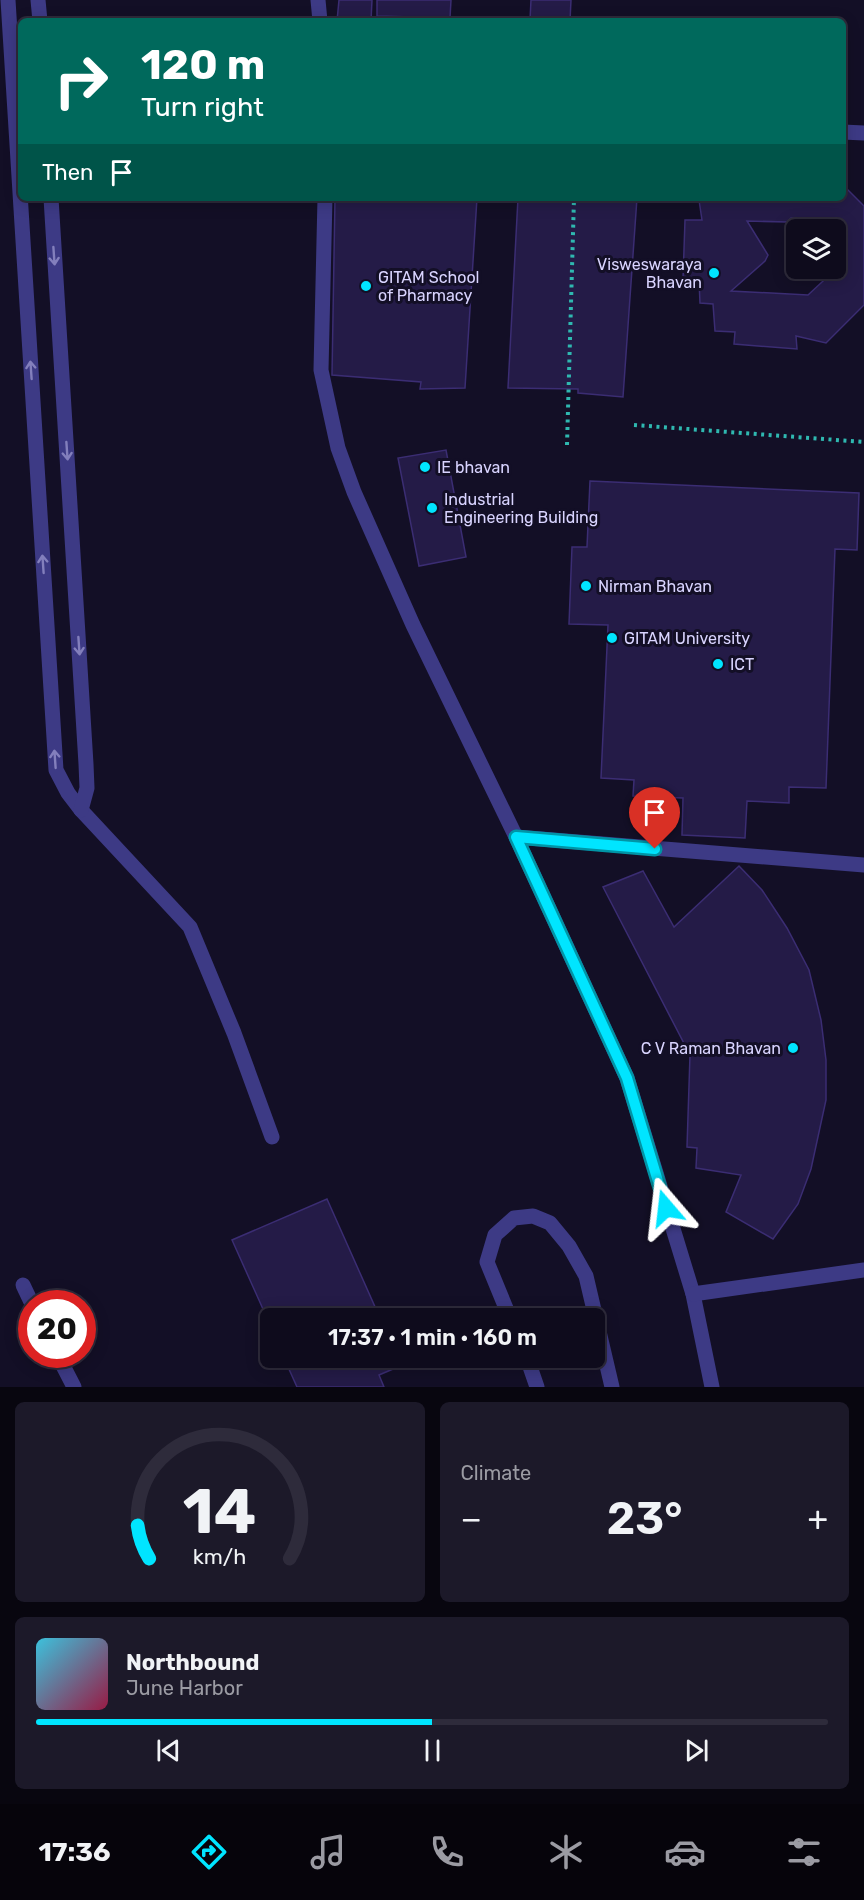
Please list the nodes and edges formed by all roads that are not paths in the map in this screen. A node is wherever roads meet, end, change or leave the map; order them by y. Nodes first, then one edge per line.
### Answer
1 (8, 0) edge
2 (38, 0) edge
3 (318, 0) edge
4 (40, 18) edge
5 (320, 18) edge
6 (846, 132) edge
7 (864, 133) edge
8 (18, 160) edge
9 (21, 201) edge
10 (51, 201) edge
11 (325, 201) edge
12 (81, 810) junction
13 (516, 837) junction
14 (864, 854) edge
15 (864, 865) edge
16 (272, 1137) dead end
17 (864, 1270) edge
18 (23, 1285) dead end
19 (25, 1290) edge
20 (693, 1294) junction
21 (506, 1308) edge
22 (593, 1308) edge
23 (605, 1357) edge
24 (64, 1368) edge
25 (530, 1368) edge
26 (74, 1387) edge
27 (537, 1387) edge
28 (612, 1387) edge
29 (712, 1387) edge

8 -> 1 street
2 - 4 street
3 - 5 street
6 - 7 street
12 -> 9 street
10 -> 12 street
11 - 13 street
12 - 16 street
13 - 15 street
13 - 20 street
14 - 15 street
17 - 20 street
18 - 19 street
20 - 29 street
21 - 22 street
23 - 28 street
24 - 26 street
25 - 27 street

